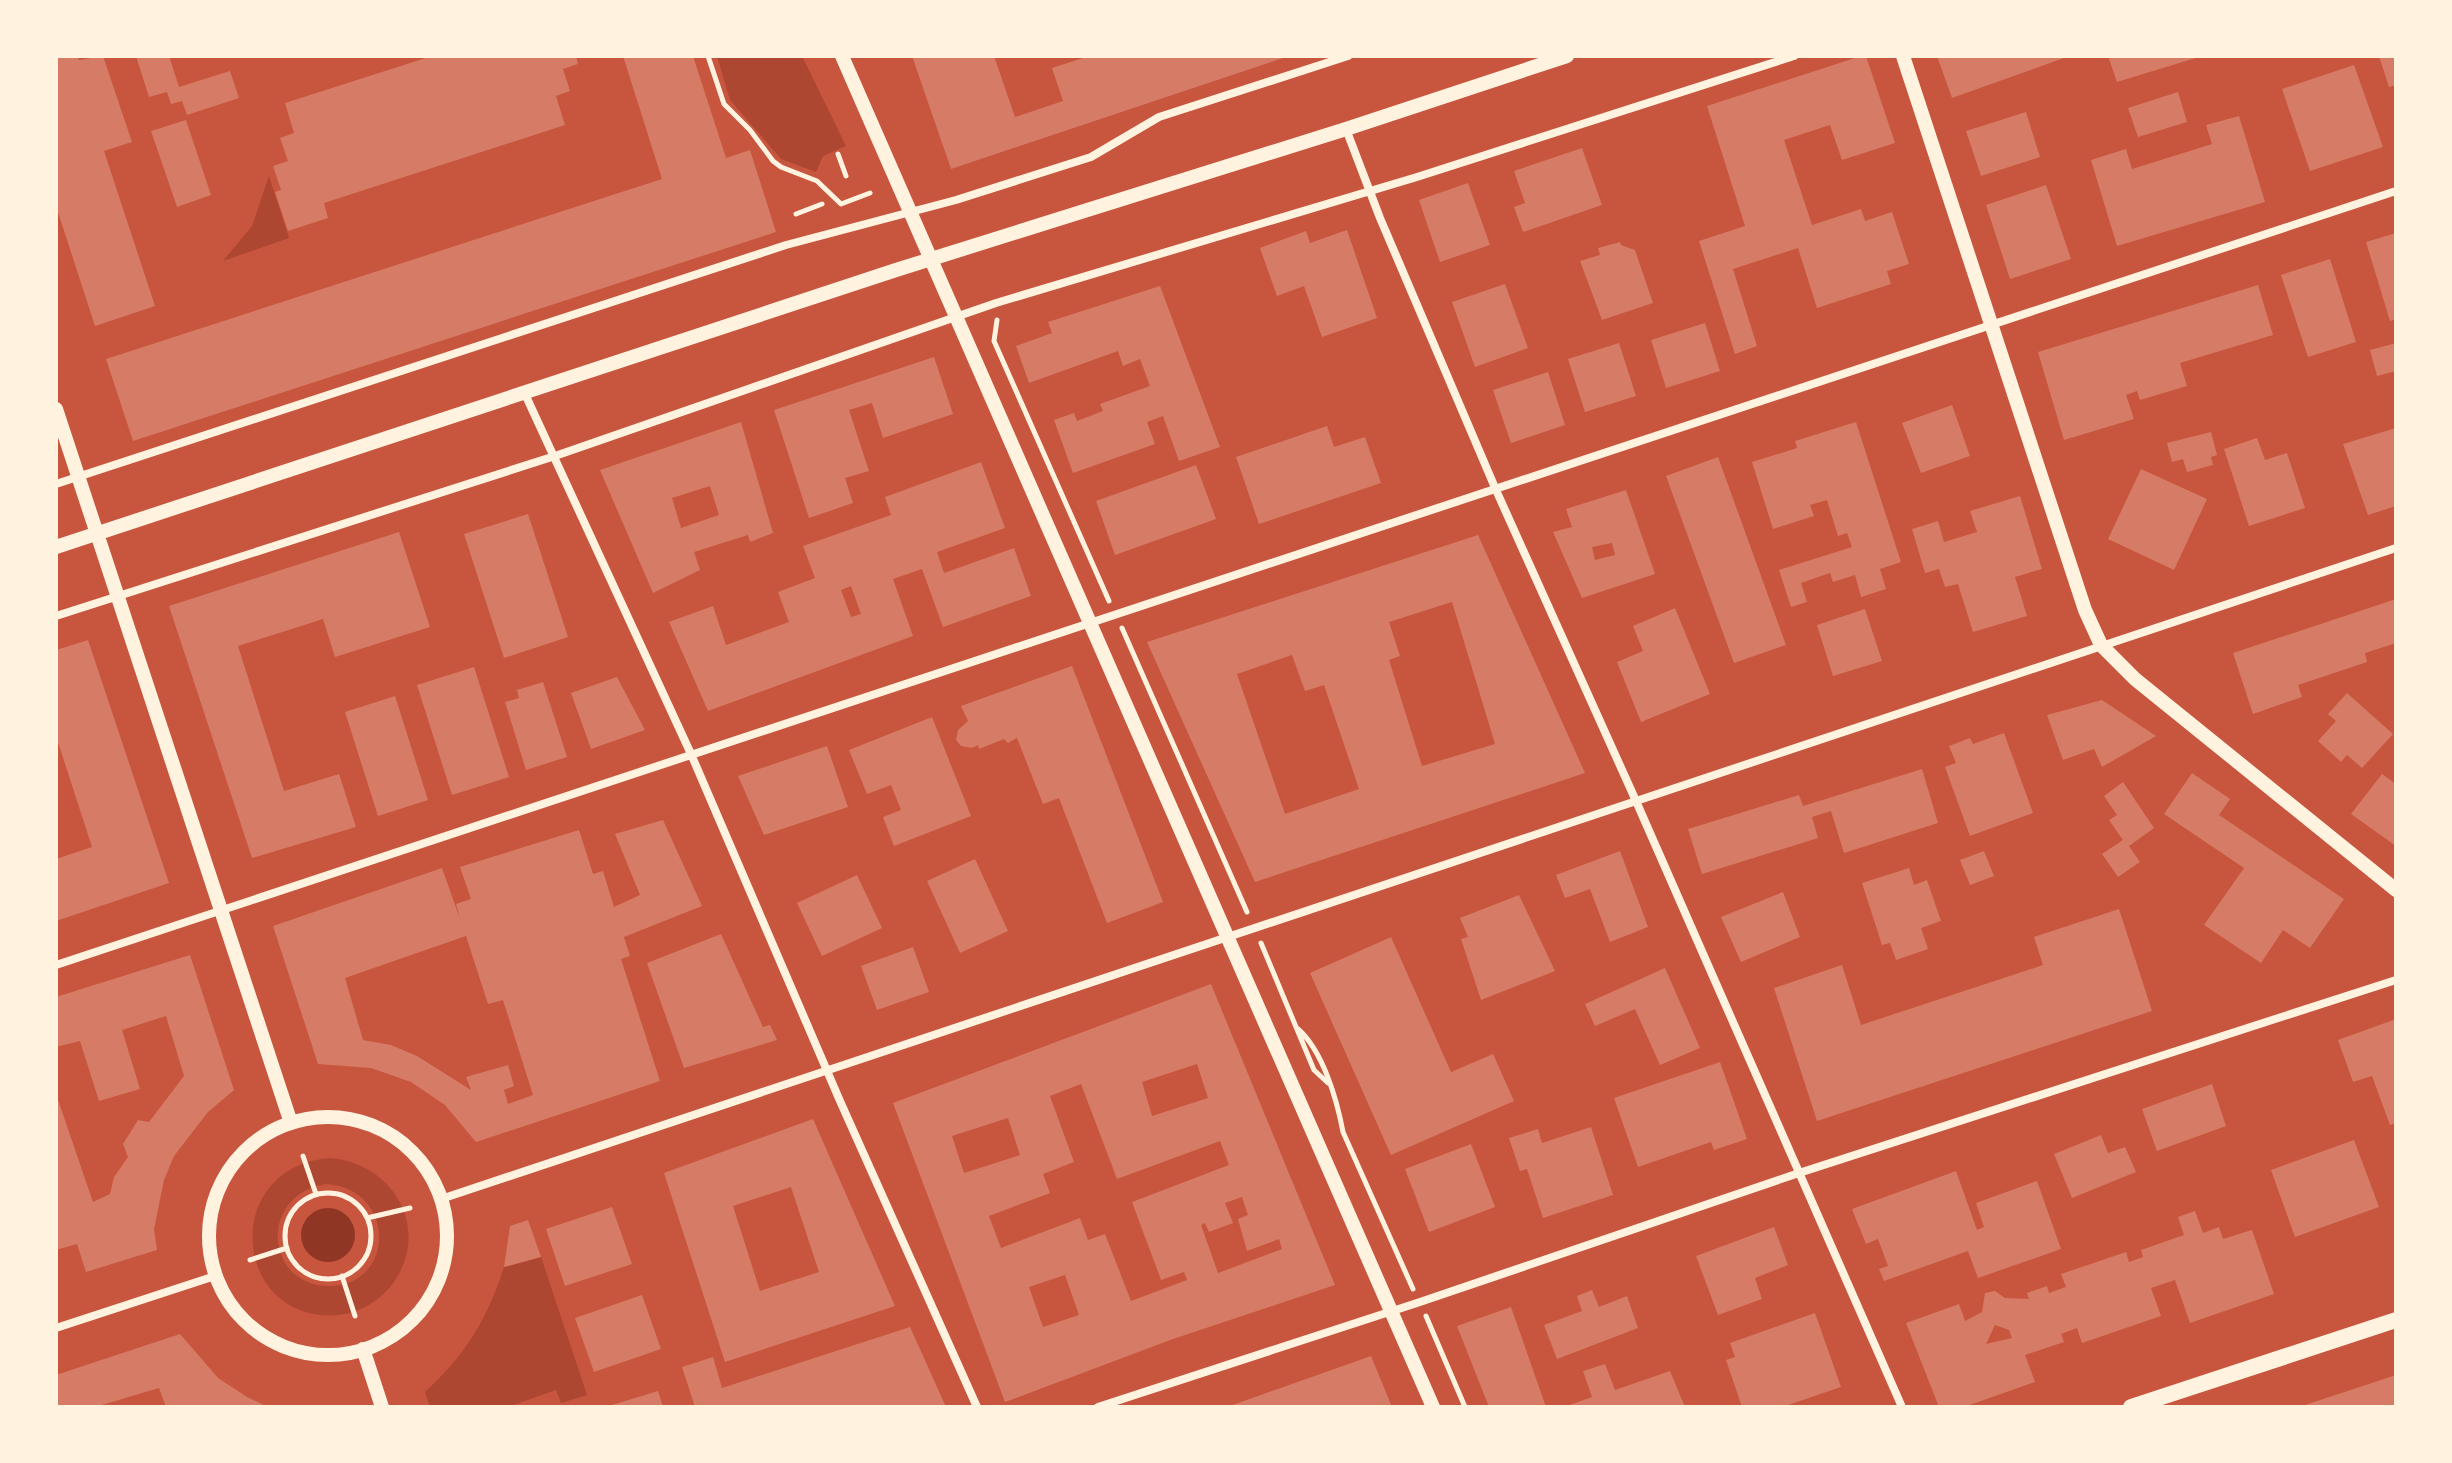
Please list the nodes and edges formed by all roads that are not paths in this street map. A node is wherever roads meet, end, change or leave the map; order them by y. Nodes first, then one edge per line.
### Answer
1 (842, 56) edge
2 (1348, 56) edge
3 (1567, 56) edge
4 (1794, 56) edge
5 (1903, 56) edge
6 (1346, 129) junction
7 (2396, 191) edge
8 (1369, 192) junction
9 (910, 211) junction
10 (930, 260) junction
11 (955, 316) junction
12 (1992, 325) junction
13 (525, 394) junction
14 (56, 409) edge
15 (555, 456) junction
16 (77, 477) junction
17 (56, 484) edge
18 (1496, 490) junction
19 (96, 535) junction
20 (56, 547) edge
21 (2396, 548) edge
22 (116, 595) junction
23 (56, 616) edge
24 (1090, 622) junction
25 (2101, 645) junction
26 (691, 754) junction
27 (1636, 801) junction
28 (2396, 890) edge
29 (222, 909) junction
30 (1228, 938) junction
31 (56, 965) edge
32 (2396, 980) edge
33 (828, 1072) junction
34 (291, 1123) junction
35 (1799, 1173) junction
36 (441, 1199) junction
37 (215, 1276) junction
38 (1391, 1311) junction
39 (2396, 1320) edge
40 (56, 1328) edge
41 (363, 1349) junction
42 (382, 1407) edge
43 (977, 1407) edge
44 (1098, 1407) edge
45 (1433, 1407) edge
46 (1902, 1407) edge
47 (2131, 1407) edge

1 - 9 street
2 - 9 street
3 - 6 street
4 - 8 street
5 - 12 street
6 - 8 street
6 - 10 street
7 - 12 street
8 - 11 street
8 - 18 street
9 - 10 street
9 - 16 street
10 - 11 street
10 - 13 street
11 - 15 street
11 - 24 street
12 - 18 street
12 - 25 street
13 - 15 street
13 - 19 street
14 - 16 street
15 - 22 street
15 - 26 street
16 - 17 street
16 - 19 street
18 - 24 street
18 - 27 street
19 - 20 street
19 - 22 street
21 - 25 street
22 - 23 street
22 - 29 street
24 - 26 street
24 - 30 street
25 - 27 street
25 - 28 street
26 - 29 street
26 - 33 street
27 - 30 street
27 - 35 street
29 - 31 street
29 - 34 street
30 - 33 street
30 - 38 street
32 - 35 street
33 - 36 street
33 - 43 street
34 - 36 street
34 - 37 street
35 - 38 street
35 - 46 street
36 - 41 street
37 - 40 street
37 - 41 street
38 - 44 street
38 - 45 street
39 - 47 main road
41 - 42 street

